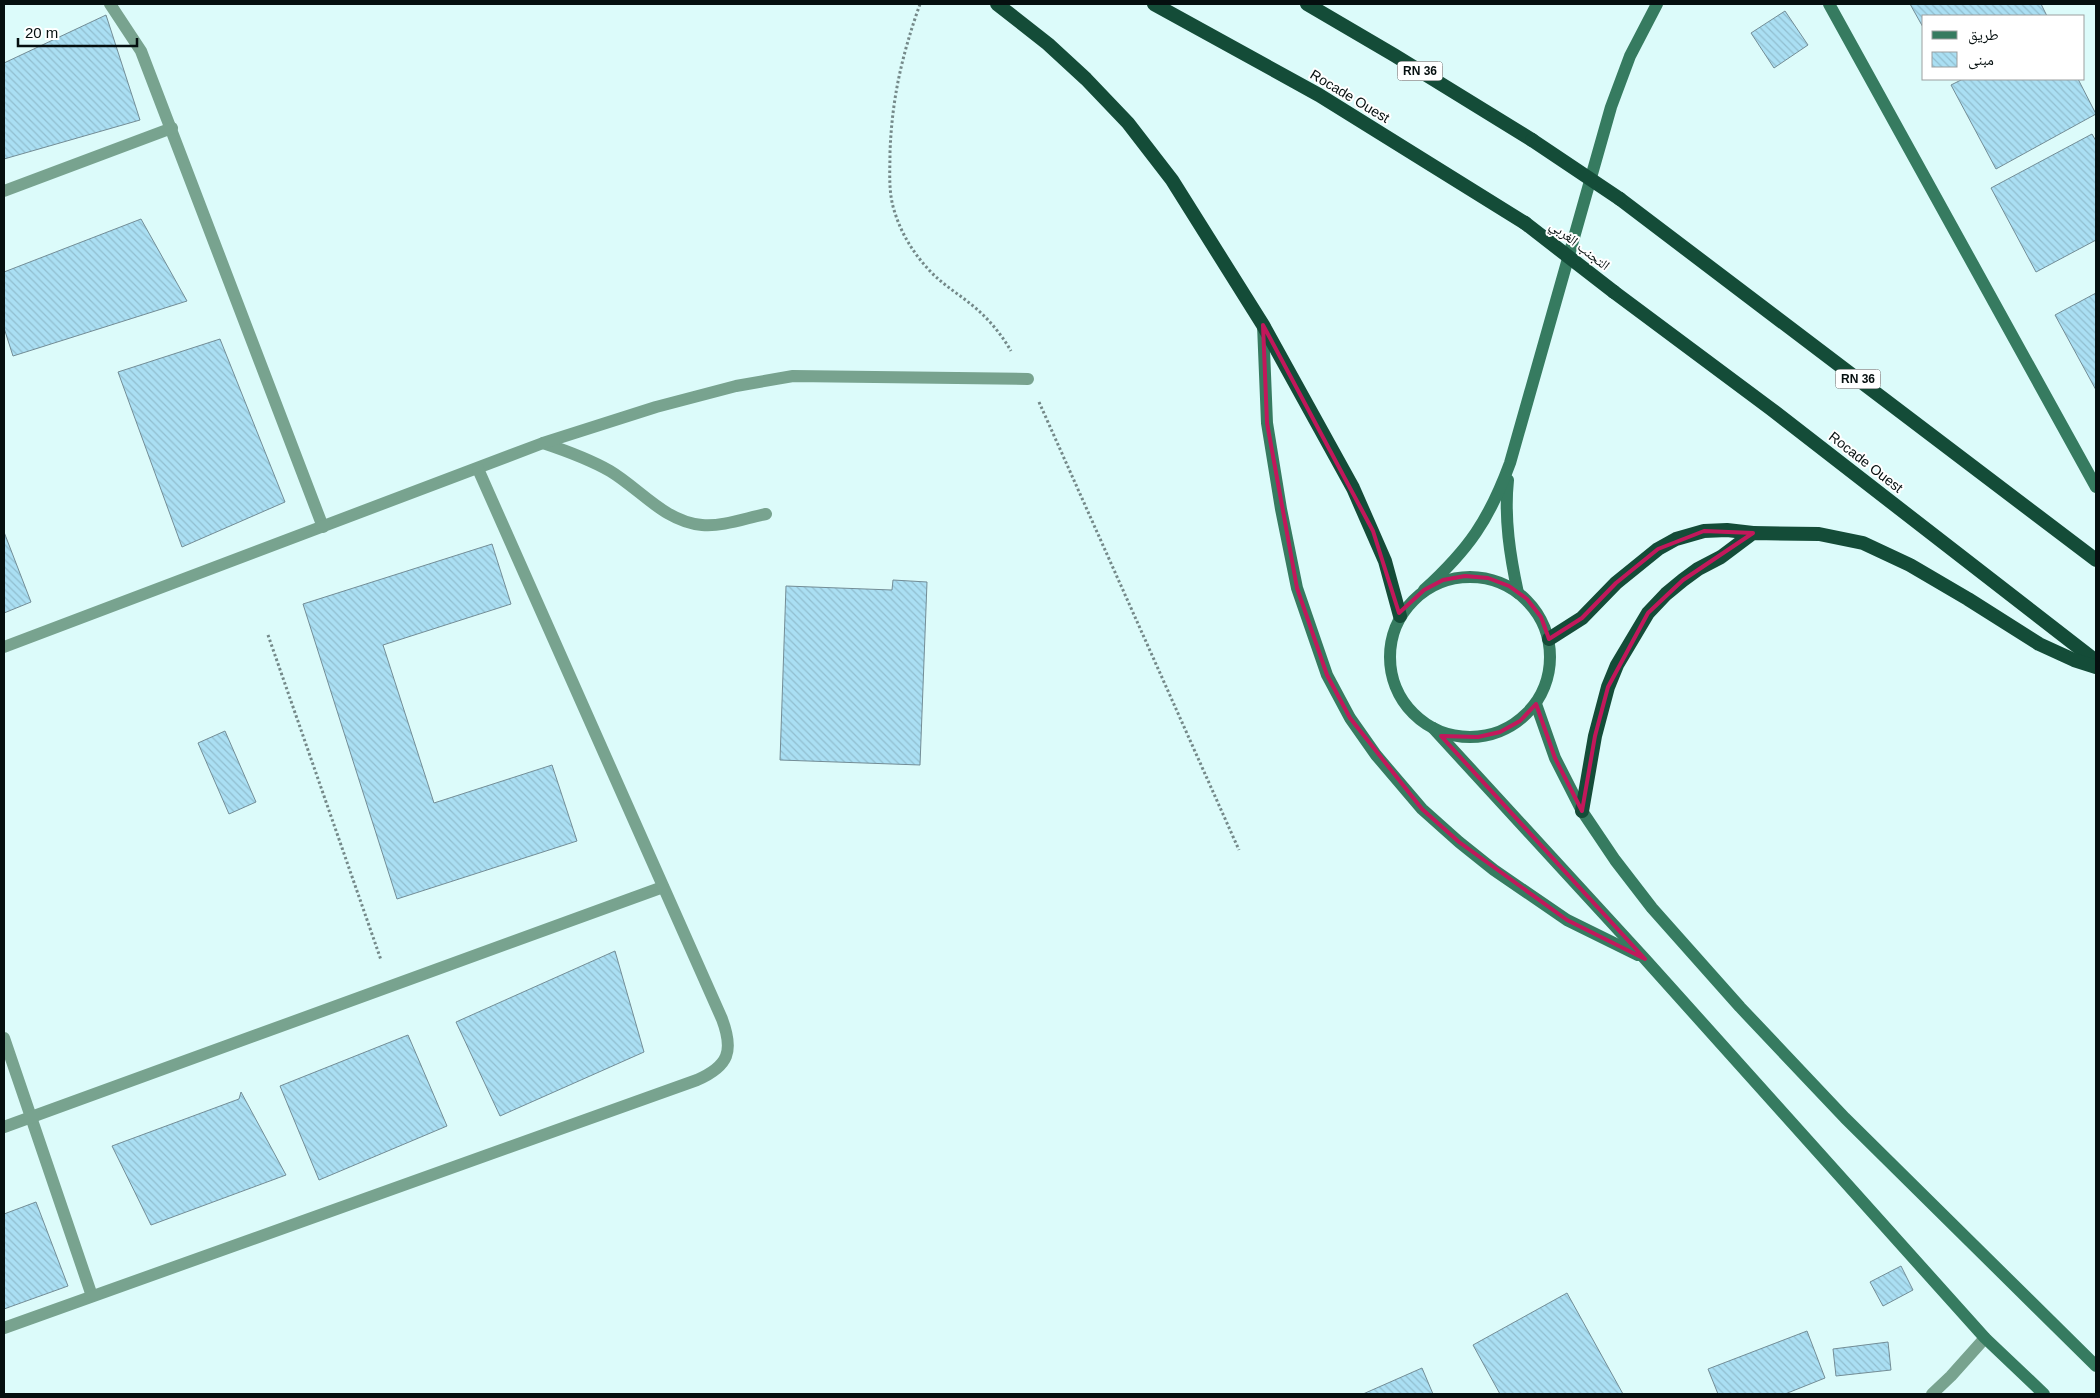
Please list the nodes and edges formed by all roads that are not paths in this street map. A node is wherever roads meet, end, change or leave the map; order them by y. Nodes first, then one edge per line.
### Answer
1 (110, 4) edge
2 (997, 4) edge
3 (1154, 4) edge
4 (1307, 4) edge
5 (1657, 4) edge
6 (1828, 4) edge
7 (172, 128) junction
8 (4, 191) edge
9 (1525, 223) joint
10 (1614, 292) joint
11 (1263, 325) junction
12 (1028, 379) road end
13 (543, 443) junction
14 (1510, 463) junction
15 (478, 469) junction
16 (2096, 486) edge
17 (766, 514) dead end
18 (323, 527) junction
19 (1753, 533) junction
20 (2096, 560) edge
21 (1424, 590) junction
22 (1518, 593) junction
23 (1400, 616) junction
24 (1549, 638) junction
25 (4, 647) edge
26 (2096, 661) edge
27 (2096, 667) edge
28 (1536, 704) junction
29 (1434, 728) junction
30 (1582, 811) junction
31 (663, 887) junction
32 (1645, 959) junction
33 (4, 1038) edge
34 (31, 1118) junction
35 (4, 1127) edge
36 (92, 1296) junction
37 (4, 1328) edge
38 (1985, 1338) junction
39 (2096, 1366) edge
40 (1932, 1394) edge
41 (2044, 1394) edge

1 - 7 street
2 - 11 highway
3 - 9 highway, Rocade Ouest
4 - 20 highway, RN 36, bridge
5 - 14 main road
6 - 16 main road
7 - 8 street
7 - 18 street
9 - 10 highway, التجنب الغربي, bridge
10 - 26 highway, Rocade Ouest
11 - 23 highway
11 - 32 main road
12 - 13 street
13 - 15 street
13 - 17 street
14 - 21 main road
14 - 22 main road
15 - 18 street
15 - 31 street
18 - 25 street
19 - 24 highway
19 - 27 highway
19 - 30 highway
21 - 22 main road
21 - 23 main road
22 - 24 main road
23 - 29 main road
24 - 28 main road
28 - 29 main road
28 - 30 main road
29 - 32 main road
30 - 39 main road
31 - 34 street
31 - 36 street
32 - 38 main road
33 - 34 street
34 - 35 street
34 - 36 street
36 - 37 street
38 - 40 street
38 - 41 main road

